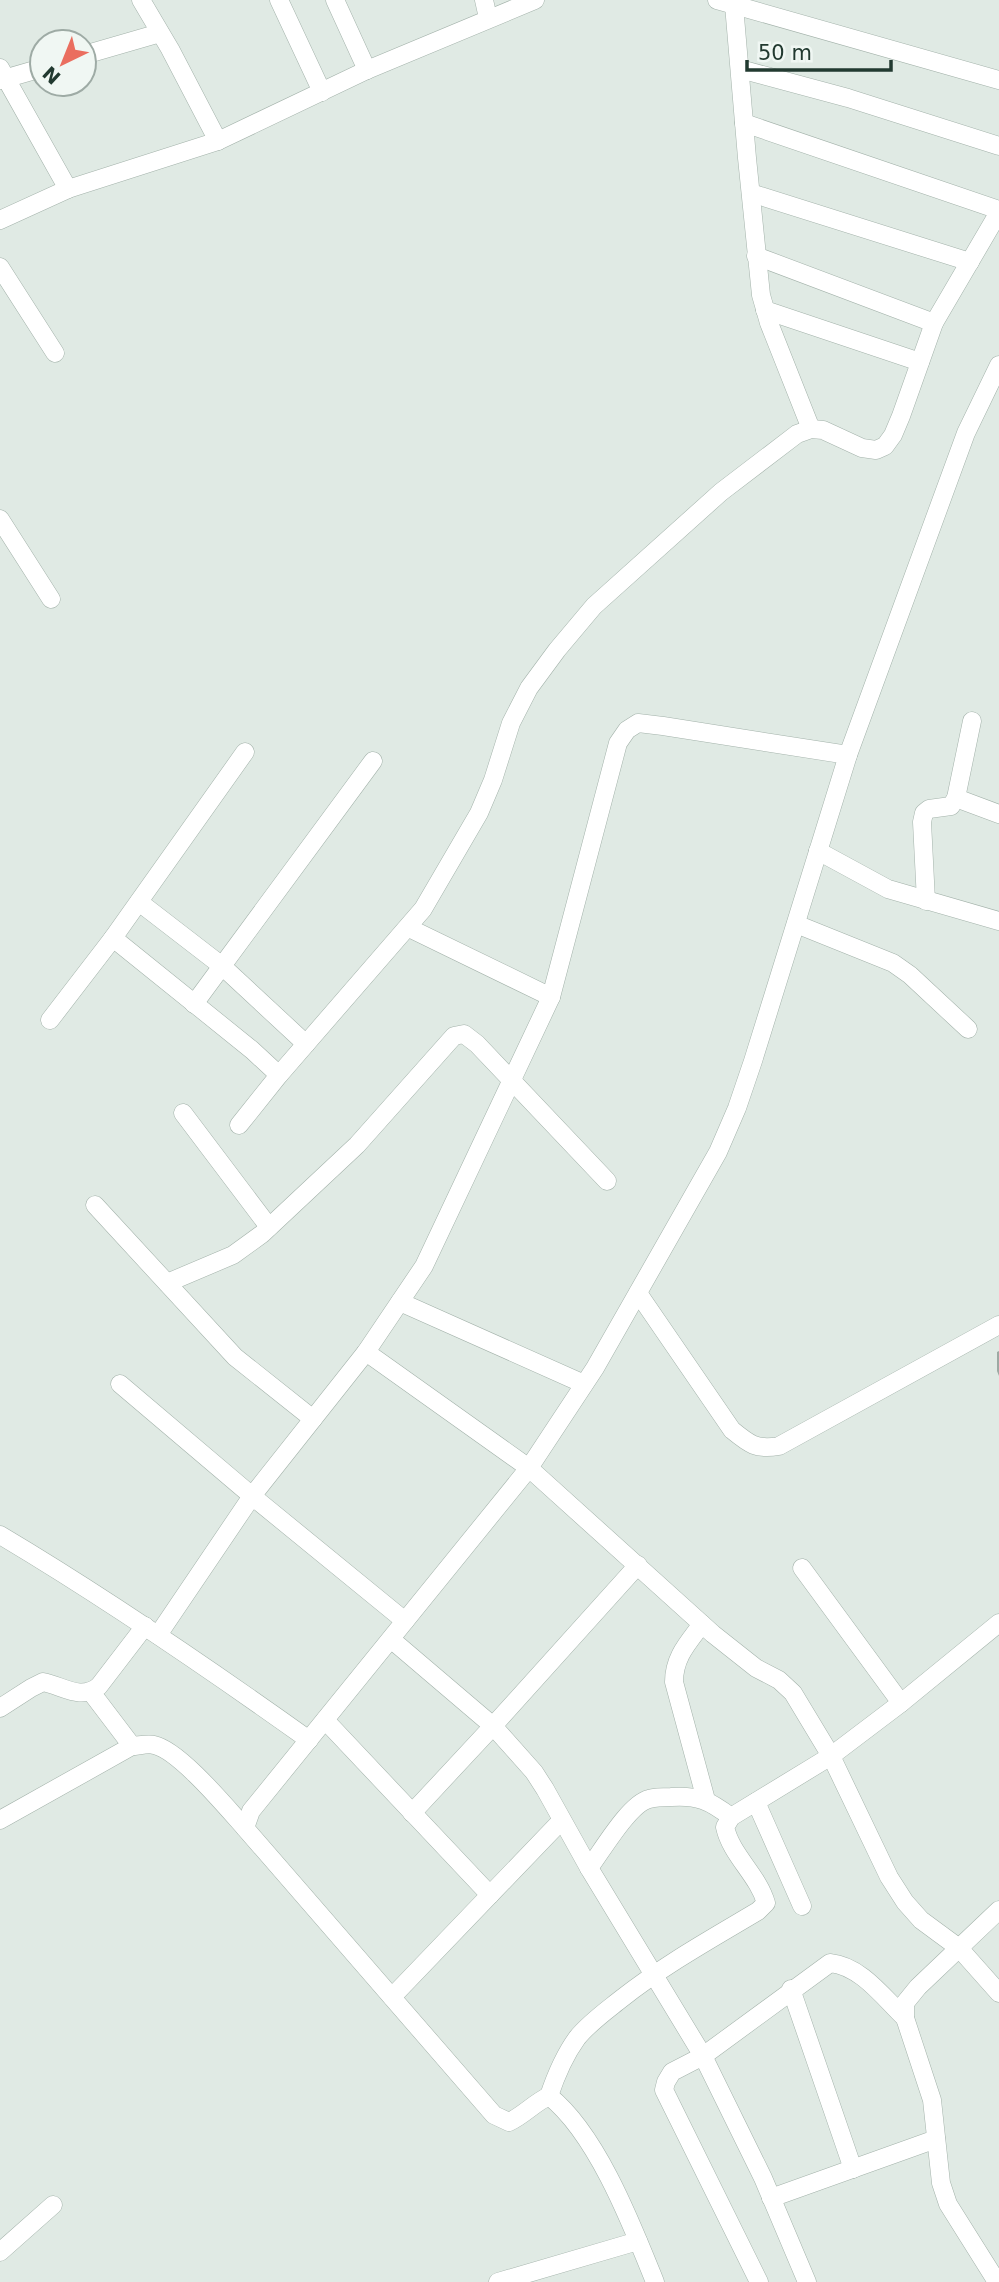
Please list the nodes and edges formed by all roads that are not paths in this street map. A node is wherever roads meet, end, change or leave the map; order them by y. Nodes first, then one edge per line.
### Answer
1 (141, 0) edge
2 (279, 0) edge
3 (335, 0) edge
4 (484, 0) edge
5 (535, 0) edge
6 (726, 3) edge
7 (488, 19) junction
8 (160, 33) junction
9 (98, 51) edge
10 (740, 69) junction
11 (28, 70) edge
12 (366, 70) junction
13 (2, 75) edge
14 (999, 80) edge
15 (322, 92) junction
16 (744, 123) junction
17 (218, 141) junction
18 (999, 146) edge
19 (68, 189) junction
20 (751, 193) junction
21 (999, 211) edge
22 (0, 220) edge
23 (756, 256) junction
24 (970, 262) junction
25 (0, 267) edge
26 (765, 310) junction
27 (934, 323) junction
28 (55, 353) dead end
29 (920, 362) junction
30 (999, 365) edge
31 (811, 429) junction
32 (0, 519) edge
33 (51, 599) dead end
34 (972, 721) dead end
35 (246, 752) dead end
36 (848, 755) junction
37 (373, 761) dead end
38 (956, 798) junction
39 (999, 814) edge
40 (818, 851) junction
41 (926, 901) junction
42 (139, 902) junction
43 (999, 921) edge
44 (796, 924) junction
45 (408, 928) junction
46 (113, 938) junction
47 (222, 966) junction
48 (551, 997) junction
49 (194, 1004) junction
50 (50, 1020) dead end
51 (968, 1029) dead end
52 (306, 1044) junction
53 (279, 1075) junction
54 (512, 1082) junction
55 (183, 1113) dead end
56 (239, 1125) dead end
57 (607, 1181) dead end
58 (95, 1205) dead end
59 (270, 1227) junction
60 (166, 1283) junction
61 (638, 1293) junction
62 (400, 1301) junction
63 (999, 1325) edge
64 (366, 1352) junction
65 (120, 1384) dead end
66 (584, 1384) junction
67 (313, 1419) junction
68 (528, 1468) junction
69 (252, 1496) junction
70 (0, 1535) edge
71 (638, 1564) junction
72 (802, 1568) dead end
73 (405, 1620) junction
74 (999, 1623) edge
75 (702, 1624) junction
76 (151, 1631) junction
77 (392, 1640) junction
78 (91, 1692) junction
79 (901, 1703) junction
80 (0, 1708) edge
81 (325, 1720) junction
82 (493, 1727) junction
83 (309, 1740) junction
84 (132, 1746) junction
85 (831, 1756) junction
86 (706, 1800) junction
87 (756, 1802) junction
88 (412, 1812) junction
89 (731, 1817) junction
90 (0, 1820) edge
91 (561, 1821) junction
92 (245, 1828) junction
93 (589, 1868) junction
94 (490, 1895) junction
95 (802, 1906) dead end
96 (999, 1910) edge
97 (959, 1948) junction
98 (654, 1973) junction
99 (791, 1989) junction
100 (999, 1993) edge
101 (392, 1997) junction
102 (905, 2018) junction
103 (703, 2056) junction
104 (549, 2096) junction
105 (936, 2139) junction
106 (853, 2169) junction
107 (771, 2198) junction
108 (53, 2205) dead end
109 (638, 2241) junction
110 (0, 2252) edge
111 (992, 2260) edge
112 (500, 2282) edge
113 (655, 2282) edge
114 (759, 2282) edge
115 (807, 2282) edge
116 (997, 2282) edge

1 - 8 street
2 - 15 street
3 - 12 street
4 - 7 street
5 - 7 street
6 - 10 street
6 - 14 street
7 - 12 street
8 - 9 street
8 - 17 street
10 - 16 street
10 - 18 street
11 - 13 street
12 - 15 street
13 - 19 street
15 - 17 street
16 - 20 street
16 - 21 street
17 - 19 street
19 - 22 street
20 - 23 street
20 - 24 street
21 - 24 street
23 - 26 street
23 - 27 street
24 - 27 street
25 - 28 street
26 - 29 street
26 - 31 street
27 - 29 street
29 - 31 street
30 - 36 street
31 - 45 street
32 - 33 street
34 - 38 street
35 - 42 street
36 - 40 street
36 - 48 street
37 - 47 street
38 - 39 street
38 - 41 street
40 - 41 street
40 - 44 street
41 - 43 street
42 - 46 street
42 - 47 street
44 - 51 street
44 - 61 street
45 - 48 street
45 - 52 street
46 - 49 street
46 - 50 street
47 - 49 street
47 - 52 street
48 - 54 street
49 - 53 street
52 - 53 street
53 - 56 street
54 - 57 street
54 - 59 street
54 - 62 street
55 - 59 street
58 - 60 street
59 - 60 street
60 - 67 street
61 - 63 street
61 - 66 street
62 - 64 street
62 - 66 street
64 - 67 street
64 - 68 street
65 - 69 street
66 - 68 street
67 - 69 street
68 - 71 street
68 - 73 street
69 - 73 street
69 - 76 street
70 - 76 street
71 - 75 street
71 - 82 street
72 - 79 street
73 - 77 street
74 - 79 street
75 - 85 street
75 - 86 street
76 - 78 street
76 - 83 street
77 - 81 street
77 - 82 street
78 - 80 street
78 - 84 street
79 - 85 street
81 - 83 street
81 - 88 street
82 - 88 street
82 - 91 street
83 - 92 street
84 - 90 street
84 - 92 street
85 - 87 street
85 - 97 street
86 - 89 street
86 - 93 street
87 - 89 street
87 - 95 street
88 - 94 street
89 - 98 street
91 - 93 street
91 - 94 street
92 - 101 street
93 - 98 street
94 - 101 street
96 - 97 street
97 - 100 street
97 - 102 street
98 - 103 street
98 - 104 street
99 - 102 street
99 - 103 street
99 - 106 street
101 - 104 street
102 - 105 street
103 - 107 street
103 - 114 street
104 - 109 street
105 - 106 street
105 - 111 street
106 - 107 street
107 - 115 street
108 - 110 street
109 - 112 street
109 - 113 street
111 - 116 street

